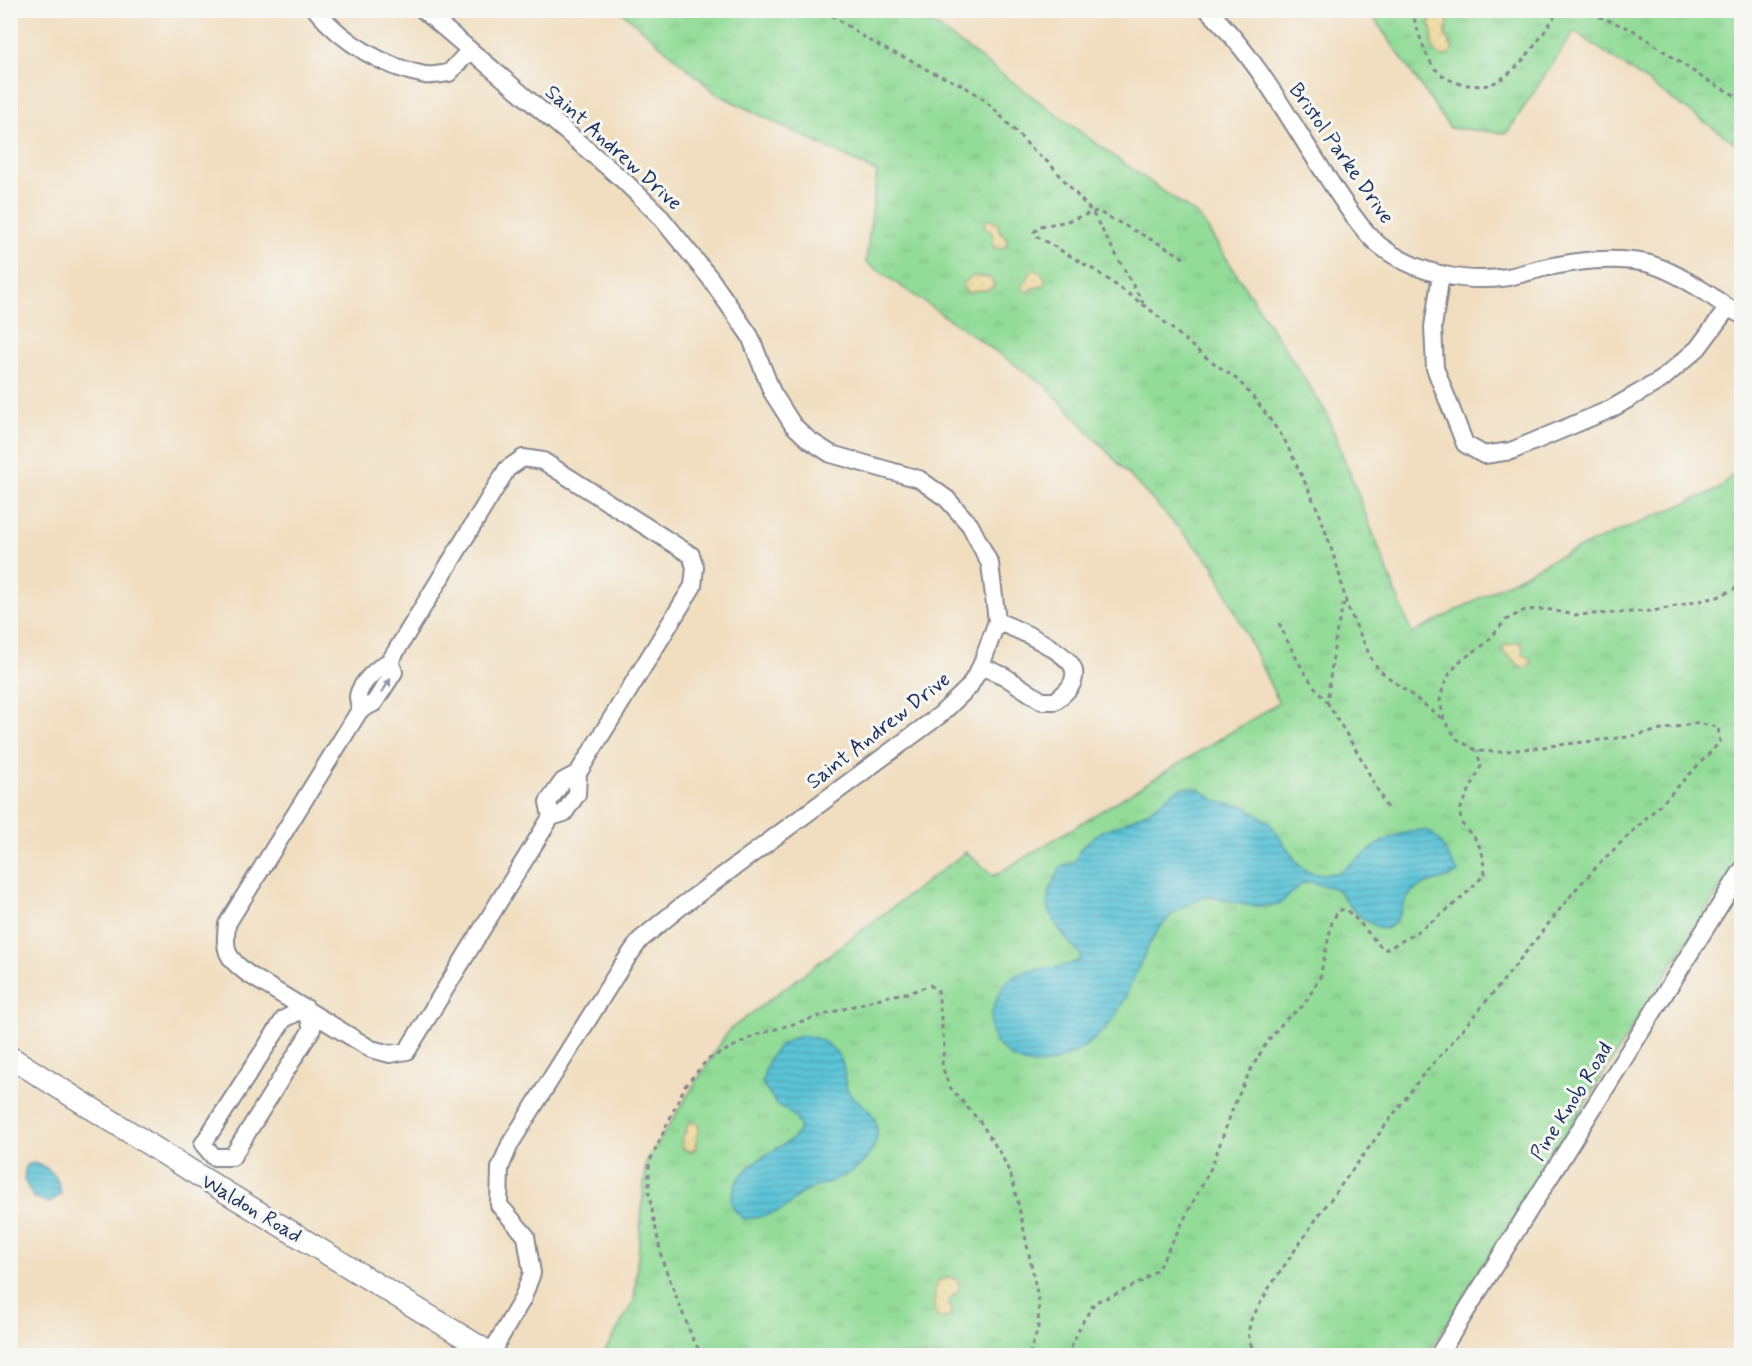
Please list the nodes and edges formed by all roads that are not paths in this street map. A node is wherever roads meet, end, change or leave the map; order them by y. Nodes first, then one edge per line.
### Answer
1 (316, 10) edge
2 (423, 10) edge
3 (1208, 10) edge
4 (470, 50) junction
5 (1441, 274) junction
6 (1734, 312) edge
7 (997, 621) junction
8 (981, 666) junction
9 (1742, 870) edge
10 (306, 1008) junction
11 (10, 1057) edge
12 (214, 1156) junction
13 (201, 1177) junction
14 (493, 1354) edge
15 (1438, 1356) edge

1 - 4 street
2 - 4 street, Saint Andrew Drive
3 - 5 street, Bristol Parke Drive
4 - 7 street, Saint Andrew Drive
5 - 6 street, Bristol Parke Drive
5 - 6 street
7 - 8 street, Saint Andrew Drive
7 - 8 street
8 - 14 street, Saint Andrew Drive
9 - 15 street, Pine Knob Road
10 - 10 street
10 - 12 street
10 - 12 street
11 - 13 street, Waldon Road
12 - 13 street
13 - 14 street, Waldon Road

